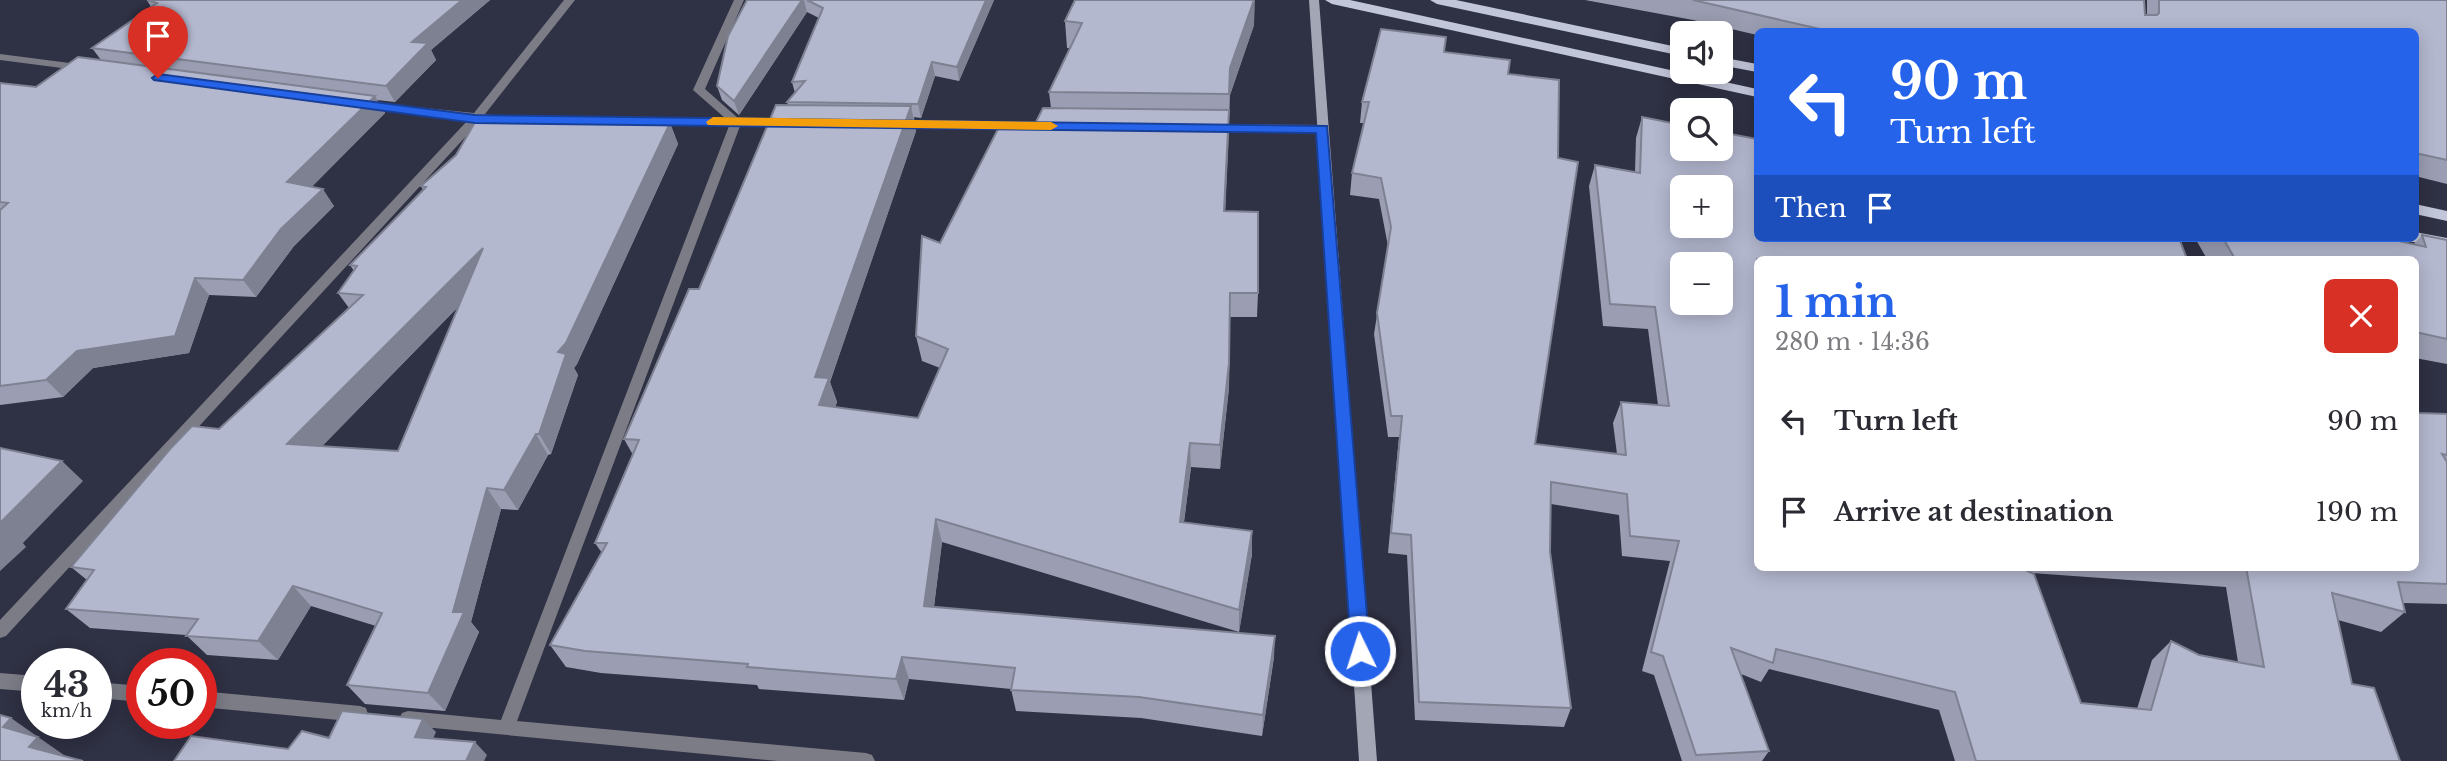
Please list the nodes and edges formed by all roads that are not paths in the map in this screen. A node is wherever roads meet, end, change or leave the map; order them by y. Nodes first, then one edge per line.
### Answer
1 (570, 0) edge
2 (739, 0) edge
3 (1314, 0) edge
4 (1332, 0) edge
5 (1437, 0) edge
6 (1670, 49) edge
7 (0, 57) edge
8 (1733, 63) edge
9 (1754, 67) edge
10 (95, 69) edge
11 (1754, 92) edge
12 (353, 103) edge
13 (475, 119) junction
14 (503, 119) edge
15 (558, 120) edge
16 (736, 122) junction
17 (806, 123) edge
18 (890, 124) edge
19 (1071, 126) edge
20 (1197, 127) edge
21 (1323, 129) junction
22 (2419, 210) edge
23 (2447, 216) edge
24 (2419, 238) edge
25 (2447, 244) edge
26 (0, 631) edge
27 (0, 681) edge
28 (21, 683) edge
29 (217, 701) edge
30 (506, 728) junction
31 (866, 761) edge
32 (1368, 761) edge

1 - 13 street
2 - 16 street
3 - 21 main road
4 - 11 main road
5 - 6 main road
7 - 10 street
8 - 9 main road
12 - 13 street
13 - 14 street
13 - 26 street
15 - 16 street
16 - 17 street
16 - 30 street
18 - 19 street
20 - 21 street
21 - 32 main road
22 - 23 main road
24 - 25 main road
27 - 28 street
29 - 30 street
30 - 31 street

